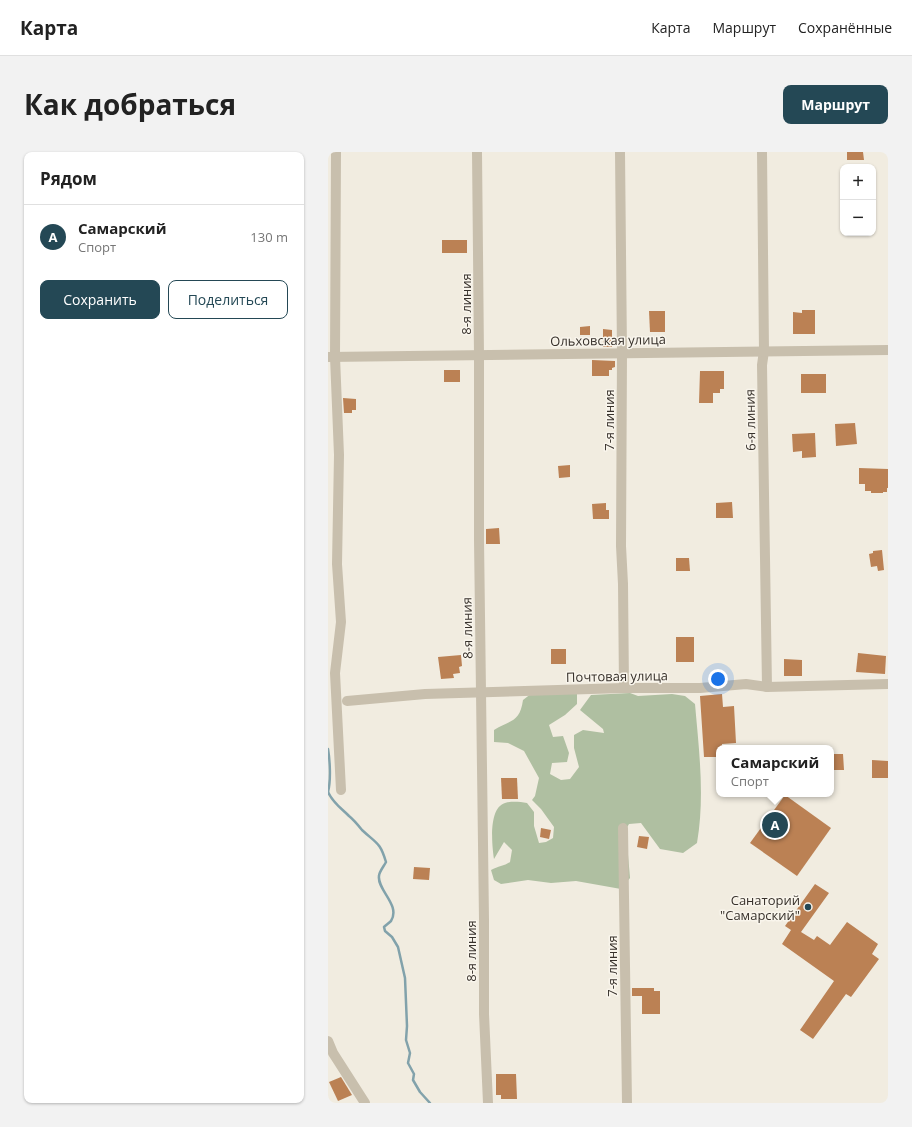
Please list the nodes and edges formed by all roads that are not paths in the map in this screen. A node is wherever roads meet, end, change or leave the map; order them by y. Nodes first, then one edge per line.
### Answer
1 (336, 152) edge
2 (477, 152) edge
3 (620, 152) edge
4 (762, 152) edge
5 (888, 350) edge
6 (764, 351) junction
7 (622, 353) junction
8 (479, 354) junction
9 (332, 357) edge
10 (888, 684) edge
11 (767, 687) junction
12 (624, 688) junction
13 (481, 693) junction
14 (347, 701) dead end
15 (341, 790) dead end
16 (623, 828) dead end
17 (328, 1041) edge
18 (365, 1103) edge
19 (488, 1103) edge
20 (627, 1103) edge

1 - 9 street
2 - 8 street, 8-я линия
3 - 7 street, 7-я линия
4 - 6 street, 6-я линия
5 - 6 street, Ольховская улица
6 - 7 street, Ольховская улица
6 - 11 street, 6-я линия
7 - 8 street, Ольховская улица
7 - 12 street, 7-я линия
8 - 9 street, Ольховская улица
8 - 13 street, 8-я линия
9 - 15 street
10 - 11 street, Почтовая улица
11 - 12 street, Почтовая улица
12 - 13 street, Почтовая улица
13 - 14 street, Почтовая улица
13 - 19 street, 8-я линия
16 - 20 street, 7-я линия
17 - 18 street

